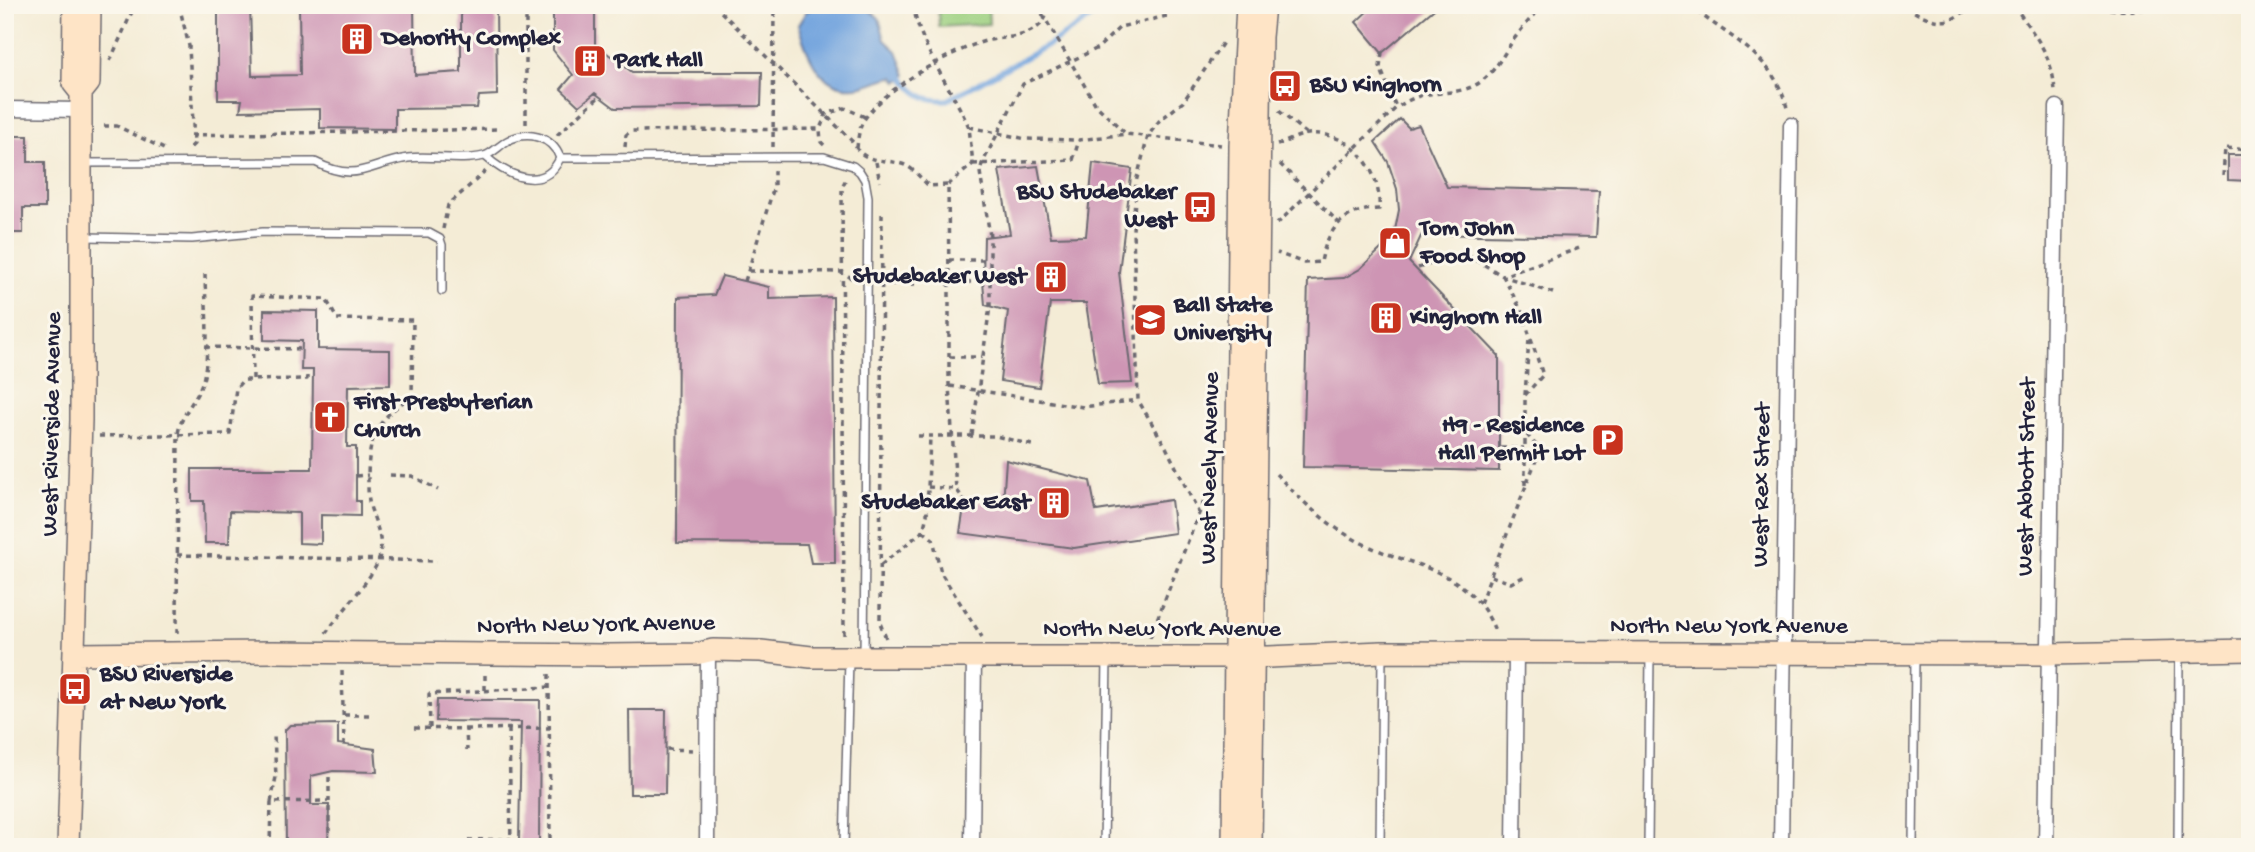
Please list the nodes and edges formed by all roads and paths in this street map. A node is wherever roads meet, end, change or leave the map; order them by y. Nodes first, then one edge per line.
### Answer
1 (74, 5) edge
2 (90, 5) edge
3 (135, 5) edge
4 (179, 5) edge
5 (526, 5) edge
6 (714, 5) edge
7 (774, 5) edge
8 (912, 5) edge
9 (1037, 5) edge
10 (1049, 5) edge
11 (1180, 5) edge
12 (1247, 5) edge
13 (1264, 5) edge
14 (1542, 5) edge
15 (1689, 5) edge
16 (1907, 5) edge
17 (1973, 5) edge
18 (2014, 5) edge
19 (2090, 5) edge
20 (2166, 5) edge
21 (1045, 18) junction
22 (1229, 49) dead end
23 (1382, 53) dead end
24 (773, 62) junction
25 (1072, 63) junction
26 (106, 65) dead end
27 (936, 65) junction
28 (600, 96) dead end
29 (81, 101) junction
30 (2057, 107) joint
31 (1396, 108) junction
32 (5, 109) edge
33 (1278, 109) dead end
34 (826, 114) junction
35 (865, 117) junction
36 (1791, 125) joint
37 (104, 126) dead end
38 (526, 126) junction
39 (517, 127) dead end
40 (969, 127) junction
41 (509, 128) dead end
42 (535, 128) dead end
43 (773, 129) junction
44 (820, 129) junction
45 (998, 134) junction
46 (1126, 134) junction
47 (1307, 134) junction
48 (191, 135) junction
49 (1148, 136) junction
50 (1079, 139) junction
51 (563, 141) dead end
52 (1227, 145) dead end
53 (832, 146) dead end
54 (1271, 146) dead end
55 (615, 148) dead end
56 (173, 149) dead end
57 (1355, 149) junction
58 (2250, 149) edge
59 (184, 150) dead end
60 (851, 151) dead end
61 (857, 151) junction
62 (774, 155) junction
63 (1271, 155) dead end
64 (485, 156) junction
65 (856, 156) dead end
66 (560, 158) junction
67 (876, 162) junction
68 (81, 163) junction
69 (973, 164) junction
70 (982, 164) junction
71 (485, 171) dead end
72 (2223, 176) dead end
73 (847, 177) dead end
74 (948, 185) junction
75 (882, 192) dead end
76 (1309, 192) junction
77 (882, 205) dead end
78 (1338, 222) junction
79 (1269, 228) dead end
80 (81, 237) junction
81 (440, 239) junction
82 (1582, 247) dead end
83 (1268, 254) dead end
84 (948, 260) junction
85 (983, 260) dead end
86 (1418, 268) dead end
87 (749, 271) junction
88 (205, 272) dead end
89 (842, 272) junction
90 (1503, 276) junction
91 (745, 281) dead end
92 (948, 282) junction
93 (983, 282) dead end
94 (870, 284) junction
95 (882, 284) junction
96 (918, 284) dead end
97 (442, 291) dead end
98 (1553, 293) dead end
99 (1530, 337) junction
100 (205, 347) junction
101 (252, 348) junction
102 (302, 349) dead end
103 (949, 357) junction
104 (982, 357) junction
105 (307, 370) dead end
106 (253, 379) junction
107 (949, 386) junction
108 (978, 390) junction
109 (1525, 395) junction
110 (1138, 400) junction
111 (1524, 431) junction
112 (178, 434) junction
113 (952, 434) junction
114 (972, 435) junction
115 (92, 436) dead end
116 (918, 436) dead end
117 (930, 436) junction
118 (1032, 444) dead end
119 (1501, 448) dead end
120 (1524, 448) junction
121 (1219, 464) dead end
122 (1269, 470) dead end
123 (368, 475) junction
124 (390, 475) dead end
125 (356, 476) dead end
126 (928, 487) junction
127 (1526, 488) junction
128 (956, 489) junction
129 (438, 490) dead end
130 (965, 501) dead end
131 (1197, 514) junction
132 (923, 531) junction
133 (1223, 541) dead end
134 (177, 555) junction
135 (379, 559) junction
136 (437, 561) dead end
137 (881, 565) junction
138 (1527, 575) dead end
139 (1491, 576) junction
140 (1480, 603) junction
141 (844, 635) dead end
142 (322, 638) dead end
143 (177, 639) dead end
144 (1161, 639) dead end
145 (1496, 639) dead end
146 (895, 640) dead end
147 (972, 647) junction
148 (2250, 650) edge
149 (708, 651) junction
150 (1382, 652) junction
151 (1783, 652) junction
152 (2179, 652) junction
153 (1516, 653) junction
154 (1915, 653) junction
155 (76, 654) junction
156 (1650, 654) junction
157 (2049, 654) junction
158 (1107, 656) junction
159 (1244, 656) junction
160 (857, 657) junction
161 (342, 669) dead end
162 (344, 715) junction
163 (371, 715) dead end
164 (414, 728) dead end
165 (430, 728) junction
166 (466, 729) junction
167 (509, 729) junction
168 (550, 729) junction
169 (274, 735) dead end
170 (344, 745) dead end
171 (667, 749) dead end
172 (467, 750) dead end
173 (707, 751) junction
174 (329, 777) dead end
175 (328, 801) junction
176 (271, 802) junction
177 (511, 839) junction
178 (468, 840) dead end
179 (68, 847) edge
180 (270, 847) edge
181 (329, 847) edge
182 (511, 847) edge
183 (550, 847) edge
184 (707, 847) edge
185 (844, 847) edge
186 (972, 847) edge
187 (1104, 847) edge
188 (1233, 847) edge
189 (1251, 847) edge
190 (1380, 847) edge
191 (1514, 847) edge
192 (1648, 847) edge
193 (1780, 847) edge
194 (1913, 847) edge
195 (2046, 847) edge
196 (2178, 847) edge

1 - 29 street, West Riverside Avenue
2 - 29 street
3 - 26 path
4 - 48 path
5 - 38 path
6 - 24 path
7 - 24 path
8 - 27 path
9 - 21 path
10 - 21 path
11 - 25 path
12 - 159 street, West Neely Avenue
13 - 159 street, West Neely Avenue
14 - 31 path
15 - 36 path
16 - 17 path
18 - 30 path
19 - 20 path
21 - 25 path
21 - 27 path
22 - 49 path
23 - 31 path
24 - 34 path
24 - 43 path
25 - 45 path
25 - 46 path
27 - 35 path
27 - 40 path
28 - 51 path
29 - 32 street
29 - 68 street, West Riverside Avenue
30 - 157 street, West Abbott Street
31 - 57 path
33 - 47 path
34 - 35 path
34 - 44 path
34 - 61 path
35 - 61 path
36 - 151 street, West Rex Street
37 - 56 path
38 - 39 path
38 - 42 path
40 - 45 path
40 - 69 path
41 - 48 path
43 - 44 path
43 - 55 path
43 - 62 path
44 - 53 path
45 - 50 path
45 - 70 path
46 - 49 path
46 - 50 path
47 - 54 path
47 - 57 path
48 - 59 path
49 - 52 path
49 - 110 path
50 - 70 path
57 - 76 path
57 - 78 path
58 - 72 path
60 - 61 path
61 - 65 path
61 - 67 path
62 - 66 lane
62 - 87 path
62 - 94 lane
63 - 76 path
64 - 66 lane
64 - 66 lane
64 - 68 lane
67 - 74 path
67 - 75 path
68 - 80 street, West Riverside Avenue
69 - 70 path
69 - 74 path
70 - 104 path
71 - 81 path
73 - 89 path
74 - 84 path
76 - 78 path
76 - 79 path
77 - 95 path
78 - 83 path
80 - 81 lane
80 - 155 street, West Riverside Avenue
81 - 97 lane
82 - 90 path
84 - 85 path
84 - 92 path
86 - 90 path
87 - 89 path
87 - 91 path
88 - 100 path
89 - 94 path
89 - 141 path
90 - 98 path
90 - 99 path
92 - 93 path
92 - 103 path
94 - 95 path
94 - 160 lane
95 - 96 path
95 - 137 path
99 - 109 path
99 - 109 path
100 - 101 path
100 - 112 path
101 - 102 path
101 - 106 path
101 - 123 path
103 - 104 path
103 - 107 path
104 - 108 path
105 - 106 path
106 - 112 path
107 - 108 path
107 - 113 path
108 - 110 path
108 - 114 path
109 - 111 path
110 - 131 path
111 - 120 path
111 - 127 path
112 - 115 path
112 - 134 path
113 - 114 path
113 - 117 path
113 - 128 path
114 - 118 path
116 - 117 path
117 - 126 path
119 - 120 path
120 - 127 path
121 - 131 path
122 - 140 path
123 - 125 path
123 - 135 path
124 - 129 path
126 - 128 path
126 - 132 path
127 - 139 path
128 - 130 path
131 - 133 path
131 - 144 path
132 - 137 path
132 - 147 path
134 - 135 path
134 - 143 path
135 - 136 path
135 - 142 path
137 - 146 path
138 - 139 path
139 - 140 path
140 - 145 path
147 - 158 street, North New York Avenue
147 - 160 street, North New York Avenue
147 - 186 street
148 - 152 street, North New York Avenue
149 - 155 street, North New York Avenue
149 - 160 street, North New York Avenue
149 - 173 street
150 - 153 street, North New York Avenue
150 - 159 street, North New York Avenue
150 - 190 lane
151 - 154 street, North New York Avenue
151 - 156 street, North New York Avenue
151 - 193 street, West Rex Street
152 - 157 street, North New York Avenue
152 - 196 lane
153 - 156 street, North New York Avenue
153 - 191 street
154 - 157 street, North New York Avenue
154 - 194 lane
155 - 179 street, West Riverside Avenue
156 - 192 lane
157 - 195 street, West Abbott Street
158 - 159 street, North New York Avenue
158 - 187 lane
159 - 188 street, West Neely Avenue
159 - 189 street, West Neely Avenue
160 - 185 lane
161 - 162 path
162 - 163 path
162 - 170 path
164 - 165 path
165 - 166 path
165 - 168 path
166 - 167 path
166 - 172 path
167 - 168 path
167 - 177 path
168 - 183 path
169 - 176 path
171 - 173 path
173 - 184 street
174 - 175 path
175 - 176 path
175 - 181 path
176 - 180 path
177 - 178 path
177 - 182 path

